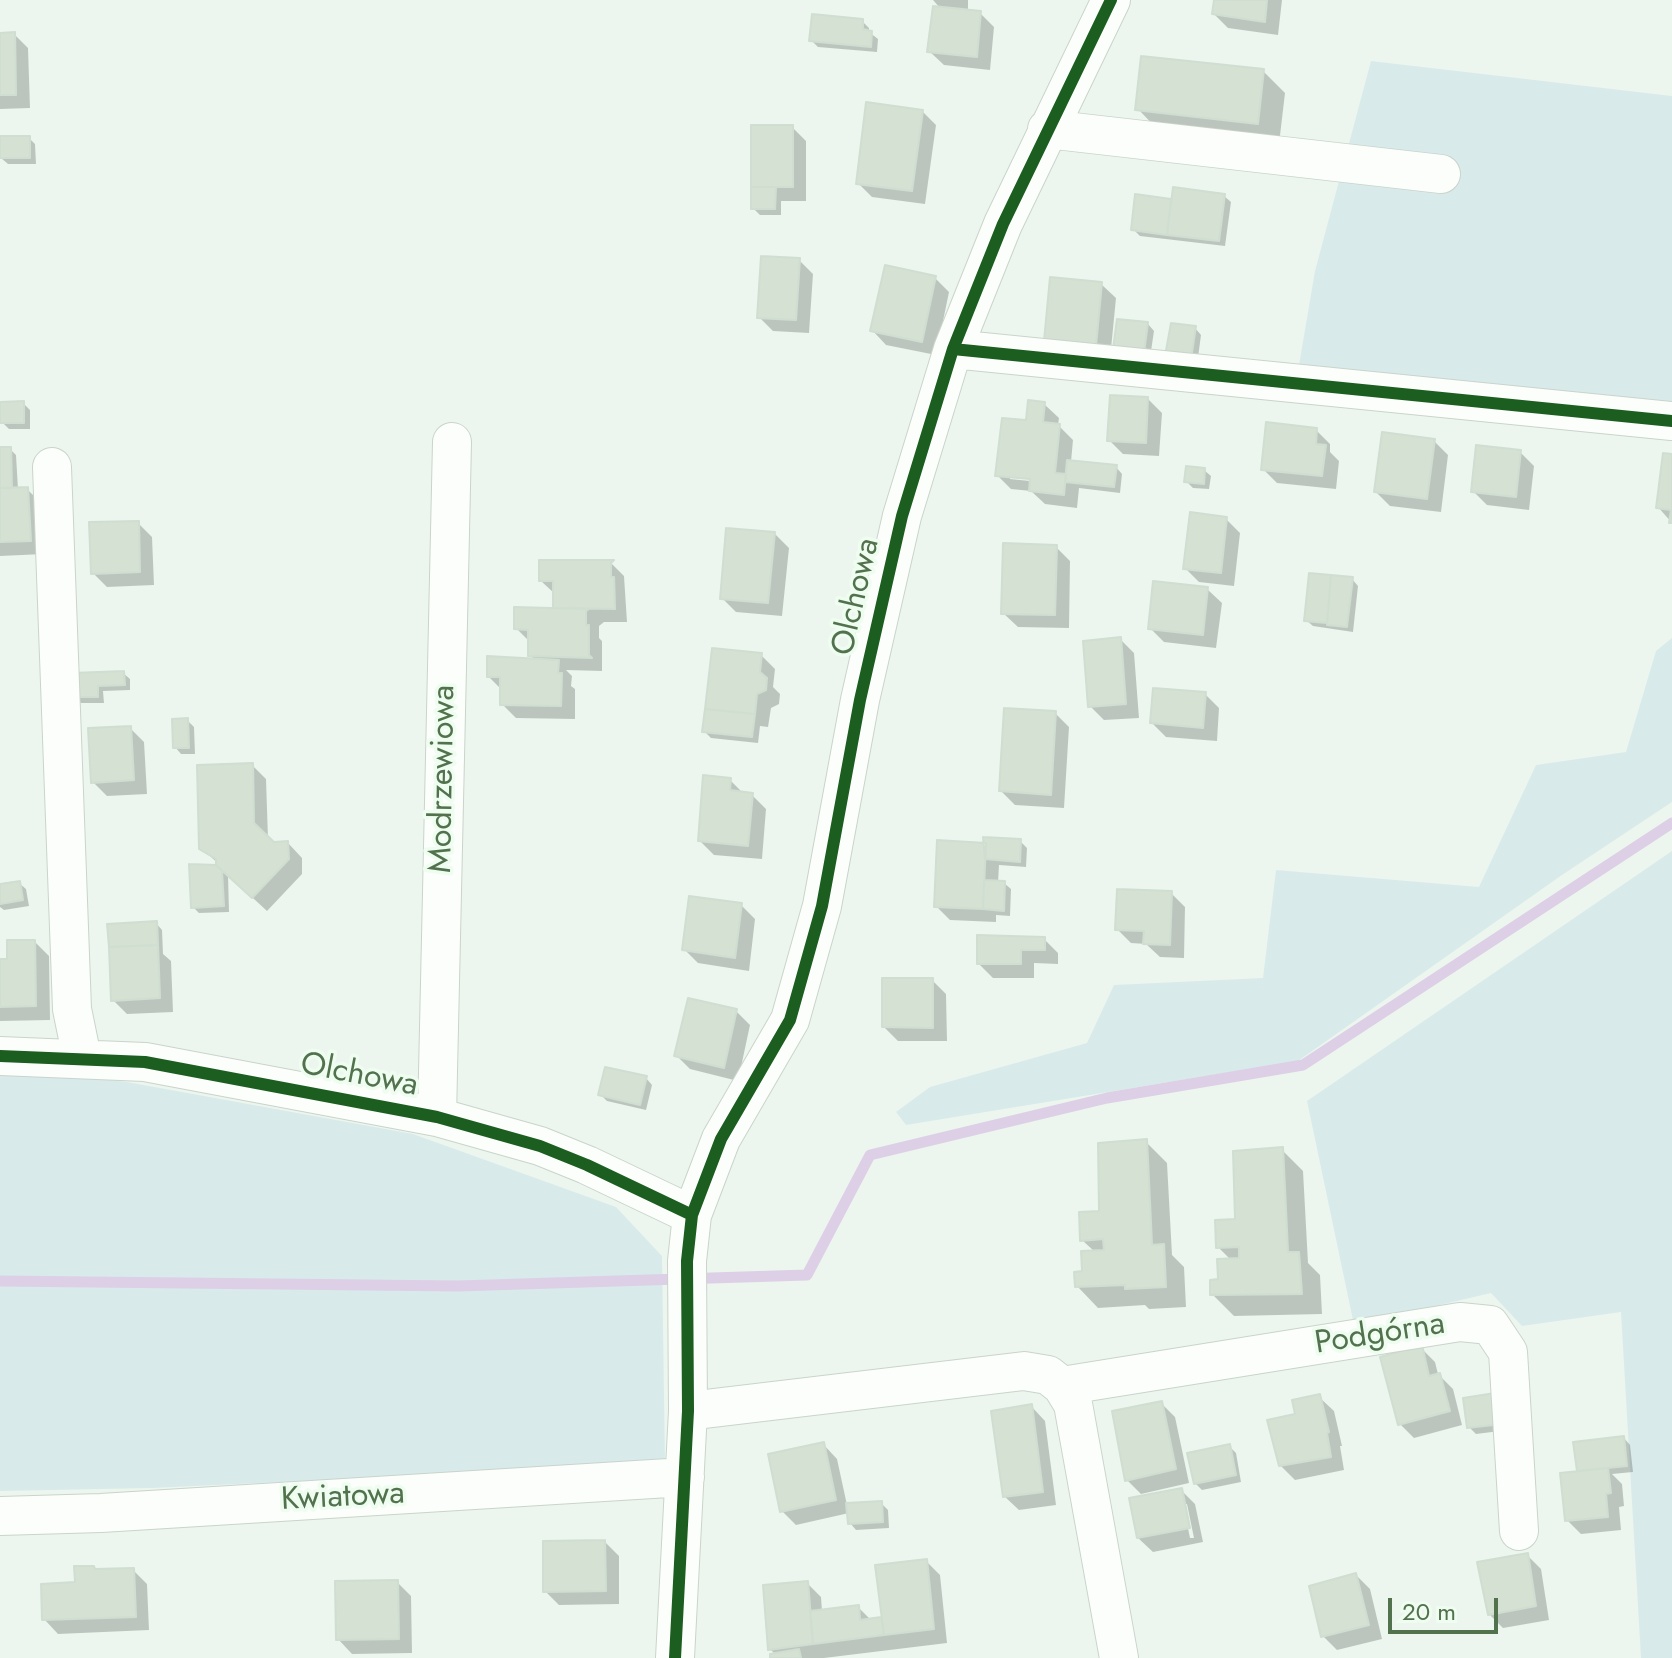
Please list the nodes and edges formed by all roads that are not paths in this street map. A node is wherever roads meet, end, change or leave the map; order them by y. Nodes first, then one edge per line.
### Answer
1 (1111, 0) edge
2 (1047, 129) junction
3 (1441, 174) dead end
4 (953, 349) junction
5 (1672, 421) edge
6 (452, 442) dead end
7 (52, 467) dead end
8 (0, 1056) edge
9 (82, 1058) junction
10 (437, 1117) junction
11 (692, 1215) junction
12 (1062, 1386) junction
13 (688, 1411) junction
14 (685, 1477) junction
15 (0, 1516) edge
16 (1519, 1531) dead end
17 (675, 1658) edge
18 (1119, 1658) edge

1 - 2 street, Olchowa
2 - 3 street
2 - 4 street, Olchowa
4 - 5 street
4 - 11 street, Olchowa
6 - 10 street, Modrzewiowa
7 - 9 street
8 - 9 street, Olchowa
9 - 10 street, Olchowa
10 - 11 street, Olchowa
11 - 13 street, Olchowa
12 - 13 street
12 - 16 street, Podgórna
12 - 18 street
13 - 14 street, Olchowa
14 - 15 street, Kwiatowa
14 - 17 street, Olchowa

